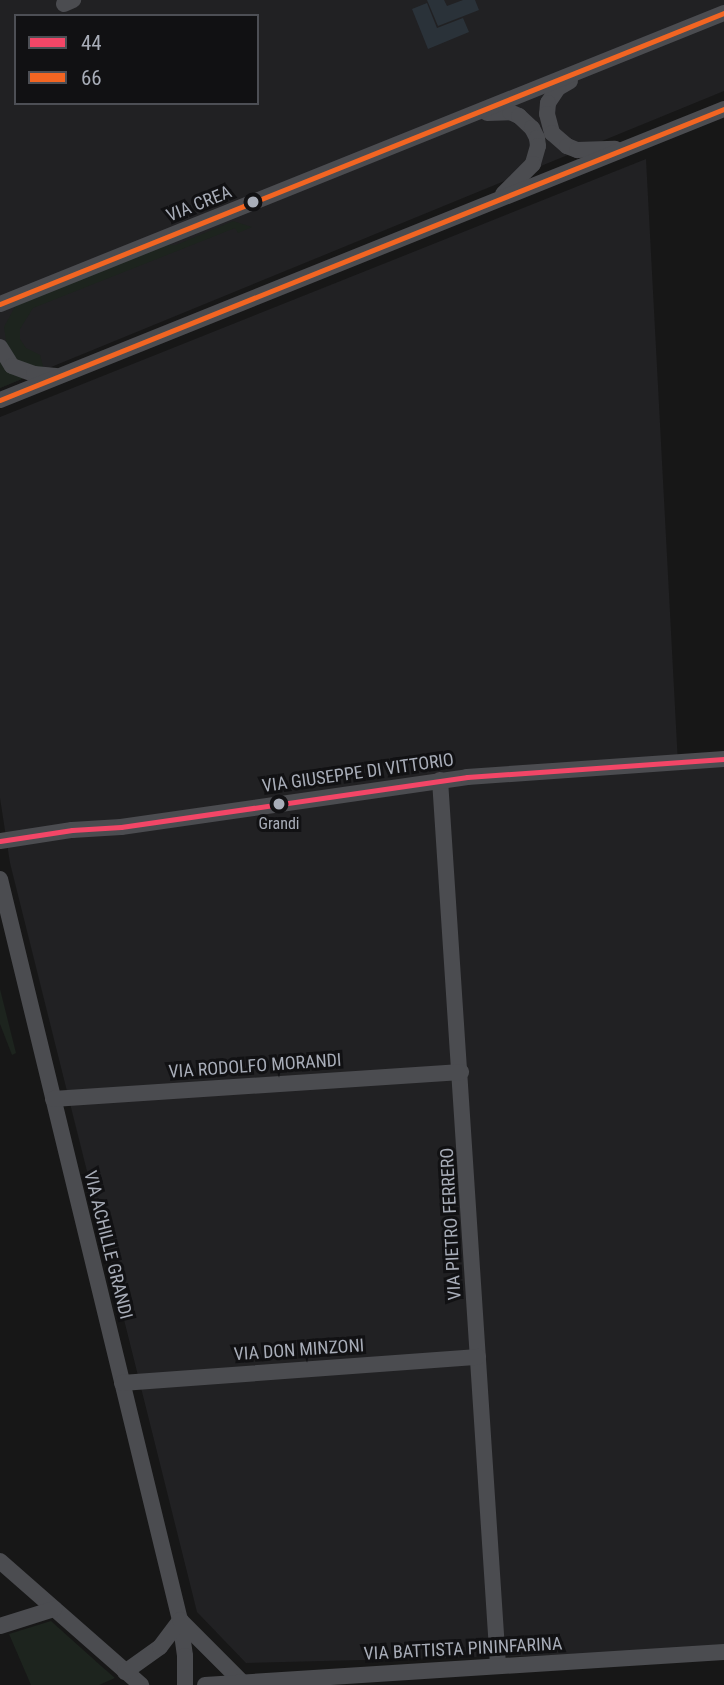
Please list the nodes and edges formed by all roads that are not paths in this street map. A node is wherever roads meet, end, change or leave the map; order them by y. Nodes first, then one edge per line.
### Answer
1 (724, 13) edge
2 (603, 62) junction
3 (724, 109) edge
4 (474, 114) junction
5 (625, 149) junction
6 (494, 202) junction
7 (16, 298) junction
8 (0, 304) edge
9 (0, 318) edge
10 (0, 347) edge
11 (59, 376) junction
12 (0, 400) edge
13 (724, 759) edge
14 (440, 780) junction
15 (0, 841) edge
16 (0, 879) edge
17 (461, 1072) junction
18 (53, 1099) junction
19 (478, 1357) junction
20 (122, 1384) junction
21 (3, 1567) edge
22 (54, 1609) junction
23 (180, 1620) junction
24 (0, 1626) edge
25 (724, 1652) edge
26 (498, 1666) junction
27 (125, 1672) junction
28 (241, 1681) junction
29 (141, 1685) edge
30 (184, 1685) edge
31 (205, 1685) edge

1 - 2 street, VIA CREA
2 - 4 street, VIA CREA
2 - 5 street, VIA CREA
3 - 5 street, VIA CREA
4 - 6 street, VIA CREA
4 - 7 street, VIA CREA
5 - 6 street, VIA CREA
6 - 11 street, VIA CREA
7 - 8 street, VIA CREA
7 - 9 street, VIA CREA
10 - 11 street
11 - 12 street, VIA CREA
13 - 14 street, VIA GIUSEPPE DI VITTORIO
14 - 15 street, VIA GIUSEPPE DI VITTORIO
14 - 17 street, VIA PIETRO FERRERO
16 - 18 street, VIA ACHILLE GRANDI
17 - 18 street, VIA RODOLFO MORANDI
17 - 19 street, VIA PIETRO FERRERO
18 - 20 street, VIA ACHILLE GRANDI
19 - 20 street, VIA DON MINZONI
19 - 26 street, VIA PIETRO FERRERO
20 - 23 street, VIA ACHILLE GRANDI
21 - 22 street
22 - 24 street
22 - 27 street
23 - 27 street
23 - 28 street
23 - 30 street, VIA ACHILLE GRANDI
25 - 26 street, VIA BATTISTA PININFARINA
26 - 28 street, VIA BATTISTA PININFARINA
27 - 29 street
28 - 31 street, VIA BATTISTA PININFARINA

